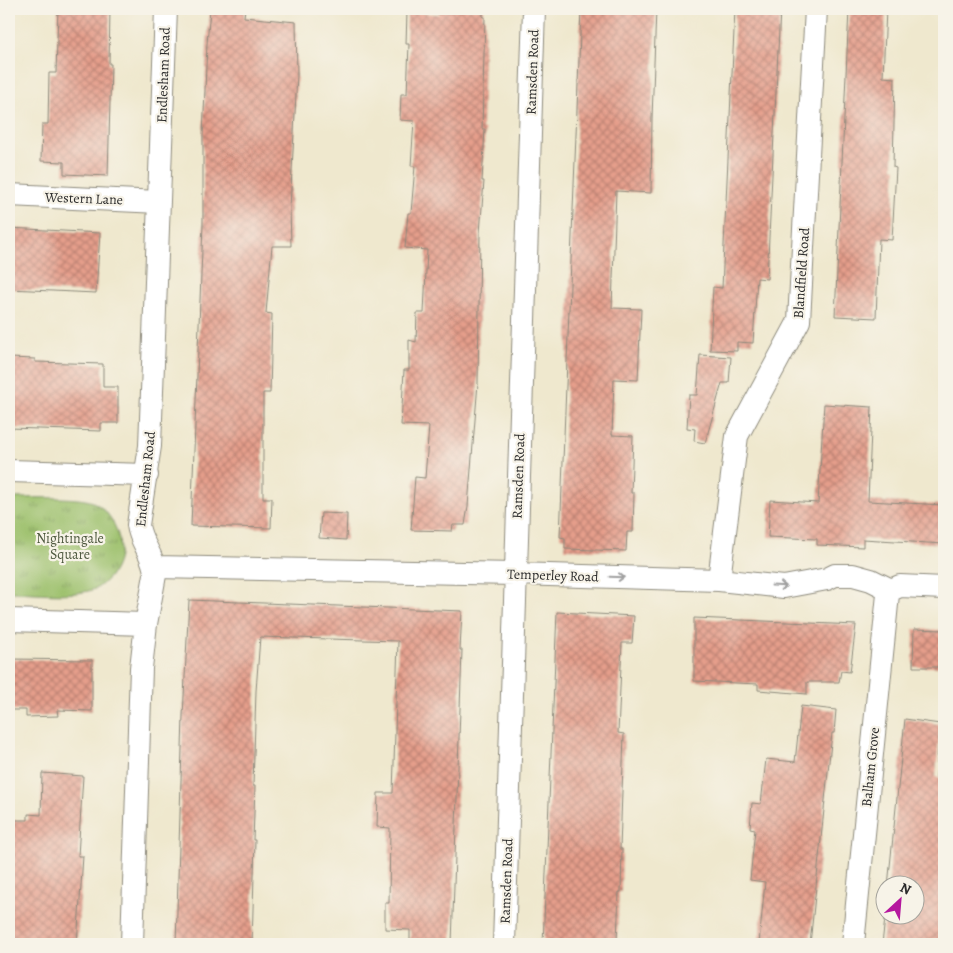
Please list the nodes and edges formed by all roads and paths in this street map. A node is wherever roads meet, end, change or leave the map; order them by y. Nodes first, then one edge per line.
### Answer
1 (166, 9) edge
2 (534, 9) edge
3 (816, 9) edge
4 (9, 195) edge
5 (159, 202) junction
6 (9, 471) edge
7 (147, 475) junction
8 (155, 567) junction
9 (516, 574) junction
10 (718, 580) junction
11 (944, 588) edge
12 (891, 590) junction
13 (9, 620) edge
14 (146, 624) junction
15 (132, 944) edge
16 (504, 944) edge
17 (852, 944) edge

1 - 5 street, Endlesham Road
2 - 9 street, Ramsden Road
3 - 10 street, Blandfield Road
4 - 5 street, Western Lane
5 - 7 street, Endlesham Road
6 - 7 street
7 - 8 street, Endlesham Road
8 - 9 street, Temperley Road
8 - 14 street
9 -> 10 street, Temperley Road
9 - 16 street, Ramsden Road
10 -> 12 street, Temperley Road
11 - 12 street
12 - 17 street, Balham Grove
13 - 14 street
14 - 15 street

